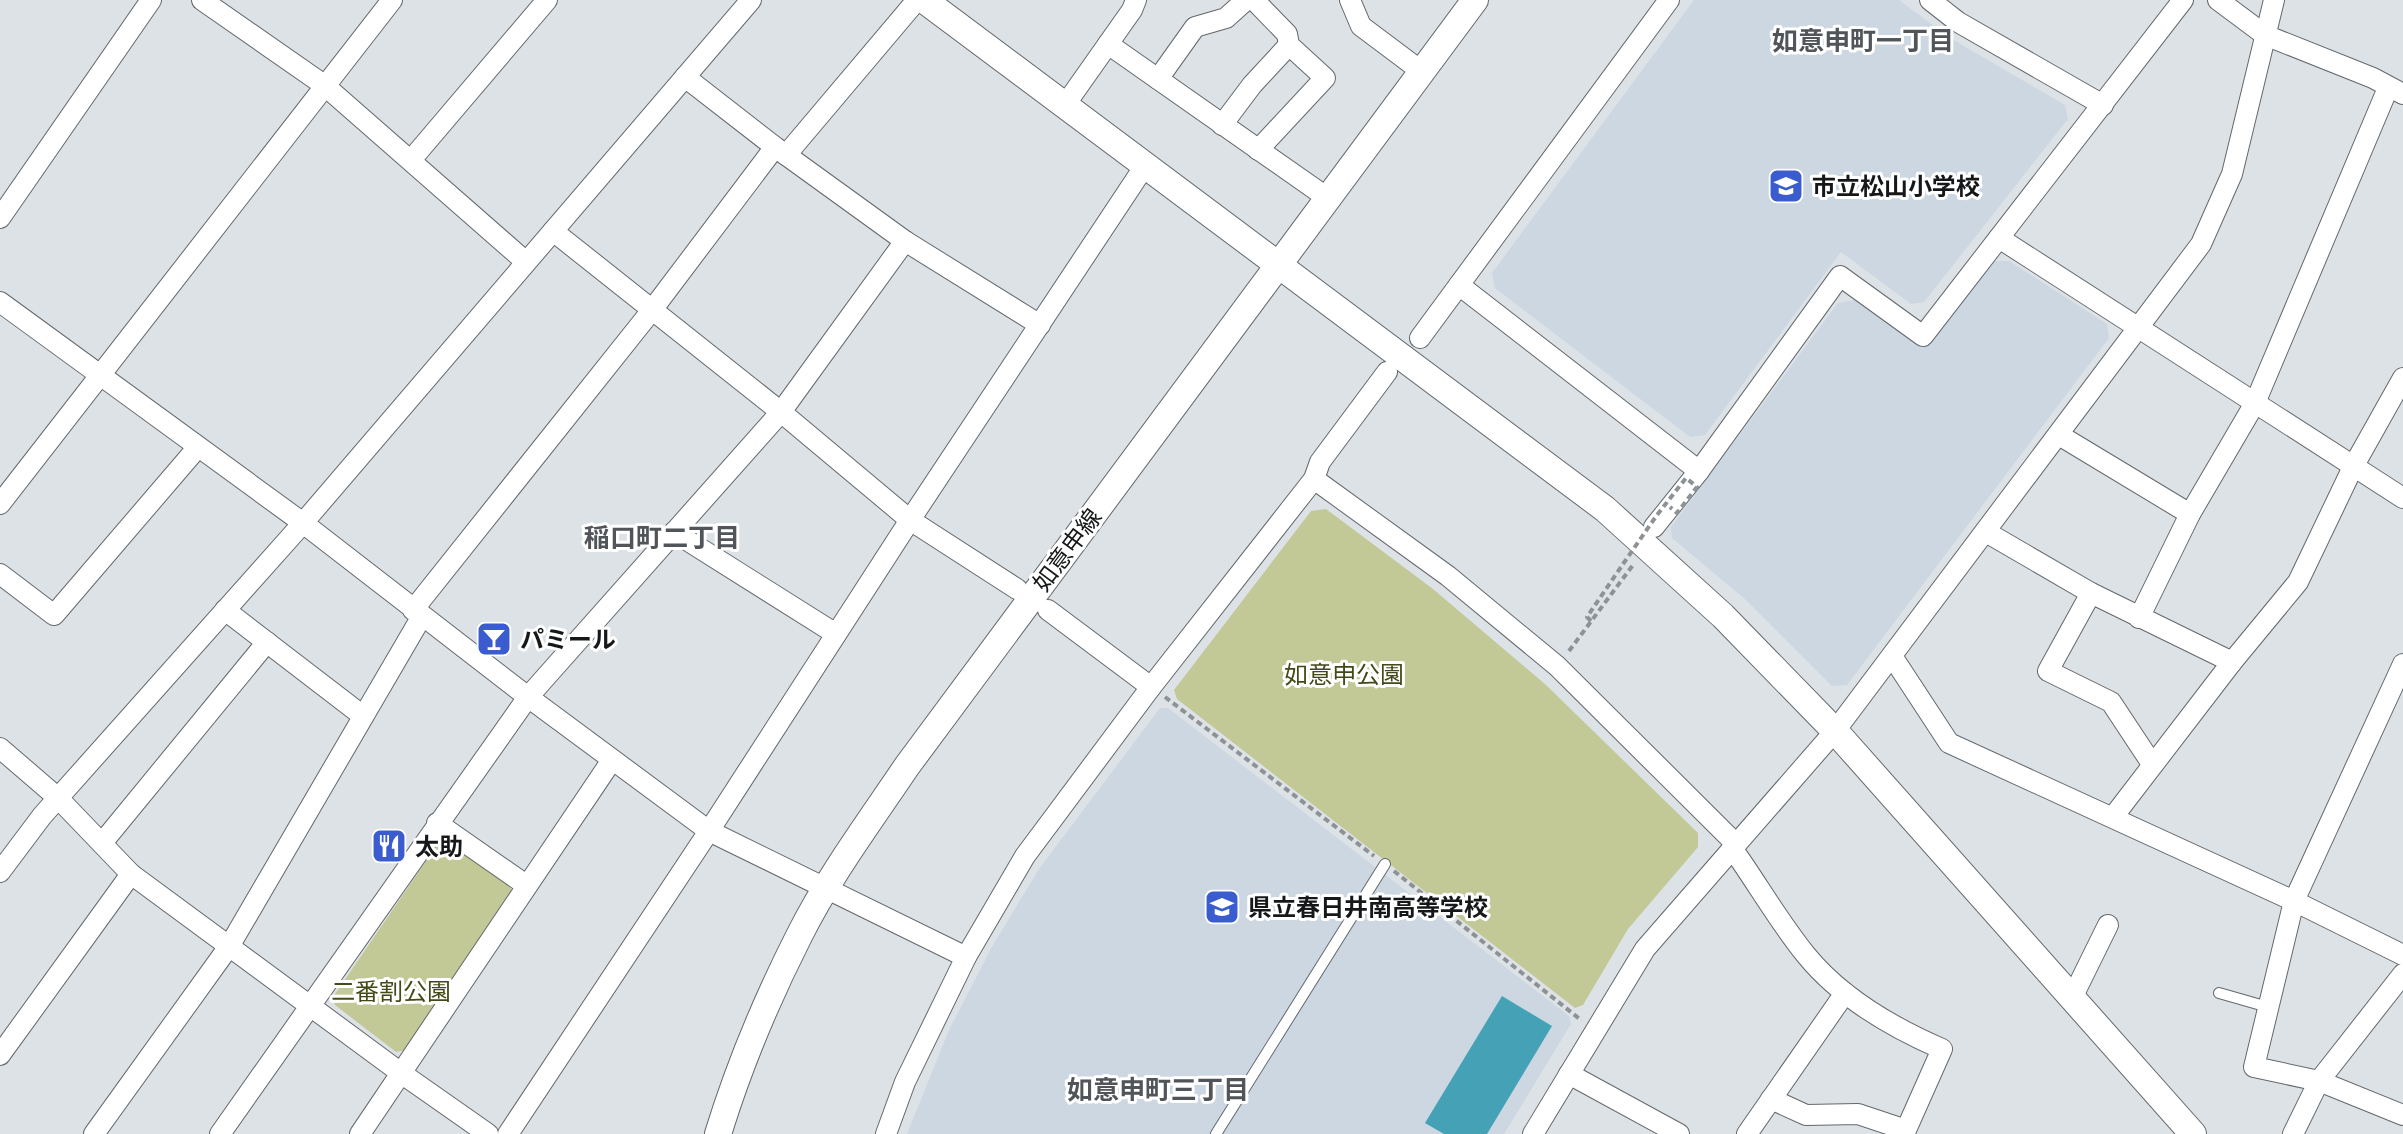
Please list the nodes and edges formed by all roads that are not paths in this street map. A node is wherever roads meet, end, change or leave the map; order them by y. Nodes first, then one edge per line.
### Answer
1 (151, 0) edge
2 (202, 0) edge
3 (392, 0) edge
4 (547, 0) edge
5 (751, 0) edge
6 (917, 0) edge
7 (924, 0) edge
8 (1136, 0) edge
9 (1246, 0) edge
10 (1254, 0) edge
11 (1350, 0) edge
12 (1475, 0) edge
13 (1669, 0) edge
14 (1930, 0) edge
15 (2183, 0) edge
16 (2218, 0) edge
17 (2274, 0) edge
18 (2265, 35) junction
19 (1108, 44) junction
20 (1289, 45) junction
21 (1421, 71) junction
22 (685, 77) junction
23 (1158, 79) junction
24 (324, 85) junction
25 (2395, 91) edge
26 (1065, 105) junction
27 (2103, 105) junction
28 (1222, 125) junction
29 (1258, 150) junction
30 (780, 151) junction
31 (411, 160) junction
32 (1146, 164) junction
33 (1329, 199) junction
34 (0, 218) edge
35 (553, 231) junction
36 (1999, 238) junction
37 (905, 241) junction
38 (526, 262) junction
39 (1278, 266) junction
40 (1459, 285) junction
41 (0, 302) edge
42 (652, 310) junction
43 (1040, 325) junction
44 (2140, 328) junction
45 (1420, 338) dead end
46 (1387, 372) dead end
47 (99, 374) junction
48 (2403, 378) edge
49 (2255, 403) junction
50 (781, 412) junction
51 (2059, 435) junction
52 (198, 447) junction
53 (2353, 467) junction
54 (1699, 471) junction
55 (1314, 479) junction
56 (2403, 498) edge
57 (0, 504) edge
58 (2190, 514) junction
59 (910, 520) junction
60 (303, 523) junction
61 (1654, 527) dead end
62 (674, 532) junction
63 (1986, 532) junction
64 (0, 574) edge
65 (1017, 589) dead end
66 (2091, 593) junction
67 (225, 610) junction
68 (1048, 610) dead end
69 (418, 613) junction
70 (2139, 618) junction
71 (836, 634) junction
72 (267, 642) junction
73 (1892, 656) junction
74 (2232, 662) junction
75 (2403, 664) edge
76 (1151, 687) junction
77 (528, 697) junction
78 (363, 716) junction
79 (1835, 731) junction
80 (0, 748) edge
81 (612, 760) junction
82 (2152, 764) junction
83 (58, 798) junction
84 (2113, 817) junction
85 (437, 823) junction
86 (709, 831) junction
87 (102, 843) junction
88 (1734, 846) junction
89 (1385, 864) dead end
90 (0, 872) edge
91 (131, 874) junction
92 (526, 885) junction
93 (826, 888) junction
94 (2294, 901) junction
95 (2108, 925) dead end
96 (230, 945) junction
97 (2403, 955) edge
98 (966, 957) junction
99 (2403, 974) edge
100 (1845, 993) junction
101 (2219, 993) dead end
102 (2072, 998) junction
103 (309, 1006) junction
104 (2268, 1007) junction
105 (0, 1055) edge
106 (401, 1073) junction
107 (1569, 1074) junction
108 (2319, 1081) junction
109 (1771, 1099) junction
110 (2403, 1115) edge
111 (94, 1134) edge
112 (220, 1134) edge
113 (360, 1134) edge
114 (488, 1134) edge
115 (508, 1134) edge
116 (718, 1134) edge
117 (886, 1134) edge
118 (1216, 1134) edge
119 (1533, 1134) edge
120 (1679, 1134) edge
121 (1747, 1134) edge
122 (2193, 1134) edge
123 (2293, 1134) edge

1 - 34 street
2 - 24 street
3 - 24 street
4 - 31 street
5 - 22 street
6 - 30 street
7 - 26 street
8 - 19 street
9 - 23 street
10 - 20 street
11 - 21 street
12 - 21 street, 如意申線
13 - 40 street
14 - 27 street
15 - 27 street
16 - 18 street
17 - 18 street
18 - 25 street
18 - 44 street
19 - 23 street
19 - 26 street
20 - 28 street
20 - 29 street
21 - 33 street, 如意申線
22 - 30 street
22 - 35 street
23 - 28 street
24 - 31 street
24 - 47 street
25 - 49 street
26 - 32 street
27 - 36 street
28 - 29 street
29 - 33 street
30 - 37 street
30 - 42 street
31 - 38 street
32 - 39 street
32 - 43 street
33 - 39 street, 如意申線
35 - 38 street
35 - 42 street
36 - 44 street
36 - 54 street
37 - 43 street
37 - 50 street
38 - 60 street
39 - 79 street
39 - 93 street, 如意申線
40 - 45 street
40 - 54 street
41 - 47 street
42 - 50 street
42 - 69 street
43 - 59 street
44 - 49 street
44 - 51 street
46 - 55 street
47 - 52 street
47 - 57 street
48 - 53 street
49 - 53 street
49 - 58 street
50 - 59 street
50 - 62 street
51 - 58 street
51 - 63 street
52 - 60 street
52 - 64 street
53 - 56 street
53 - 74 street
54 - 61 street
55 - 76 street
55 - 88 street
58 - 70 street
59 - 65 street
59 - 71 street
60 - 67 street
60 - 69 street
62 - 71 street
62 - 77 street
63 - 66 street
63 - 73 street
66 - 70 street
66 - 82 street
67 - 72 street
67 - 83 street
68 - 76 street
69 - 77 street
69 - 78 street
70 - 74 street
71 - 86 street
72 - 78 street
72 - 87 street
73 - 79 street
73 - 84 street
74 - 82 street
75 - 94 street
76 - 98 street
77 - 81 street
77 - 85 street
78 - 96 street
79 - 88 street
79 - 102 street
80 - 83 street
81 - 86 street
81 - 92 street
82 - 84 street
83 - 87 street
83 - 90 street
84 - 94 street
85 - 92 street
85 - 103 street
86 - 93 street
86 - 115 street
87 - 91 street
88 - 100 street
88 - 107 street
89 - 118 lane
91 - 96 street
91 - 105 street
92 - 106 street
93 - 98 street
93 - 116 street, 如意申線
94 - 97 street
94 - 104 street
95 - 102 street
96 - 103 street
96 - 111 street
98 - 117 street
99 - 108 street
100 - 109 street
100 - 109 street
101 - 104 lane
102 - 122 street
103 - 106 street
103 - 112 street
104 - 108 street
106 - 113 street
106 - 114 street
107 - 119 street
107 - 120 street
108 - 110 street
108 - 123 street
109 - 121 street

